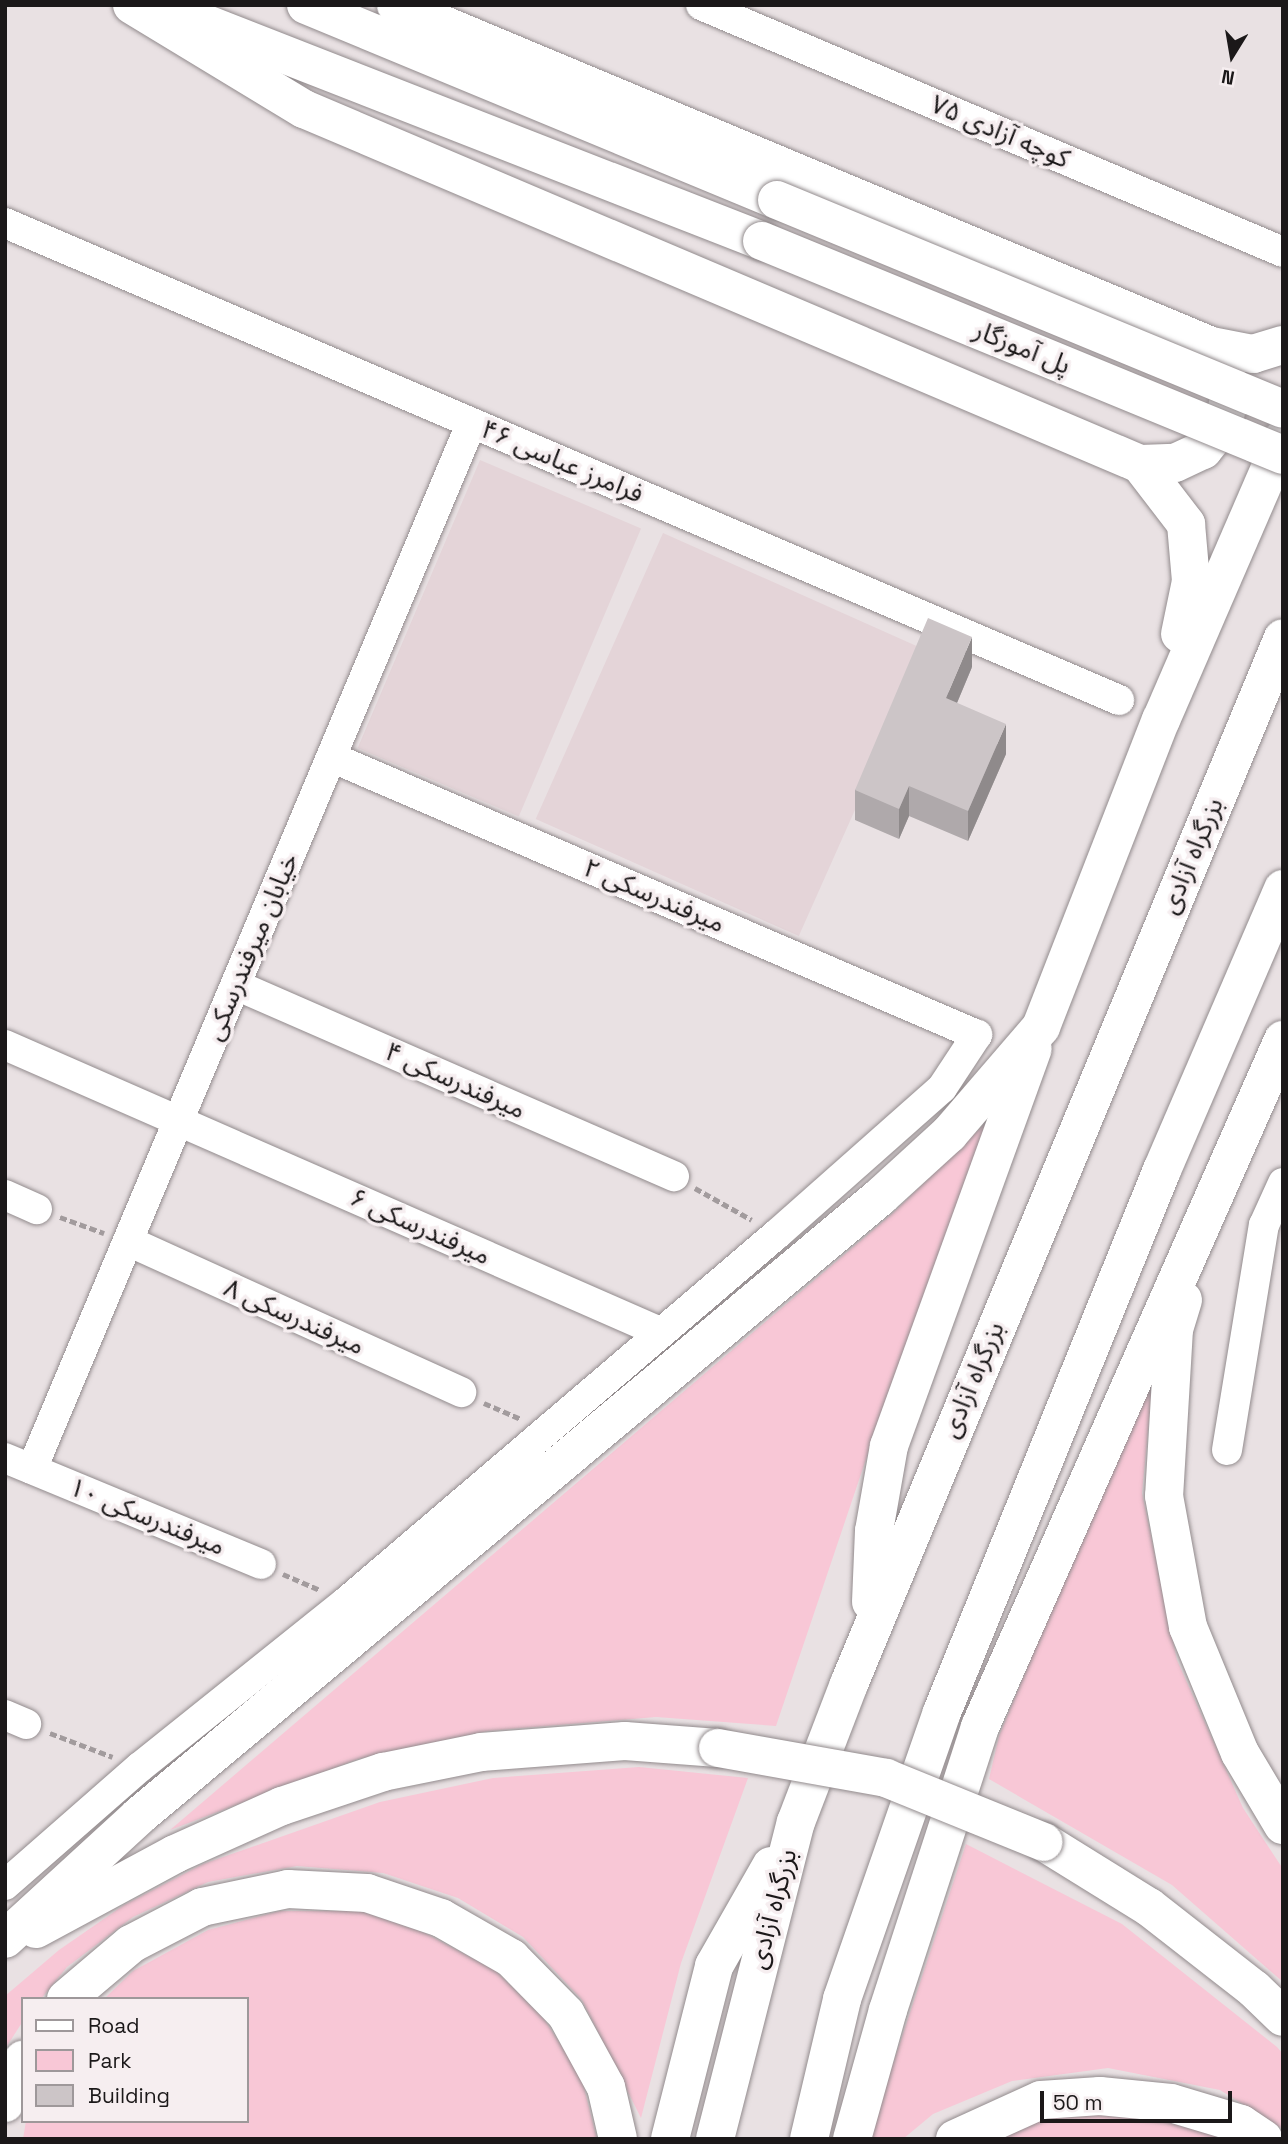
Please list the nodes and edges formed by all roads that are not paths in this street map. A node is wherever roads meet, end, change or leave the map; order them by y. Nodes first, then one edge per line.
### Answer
1 (132, 5) edge
2 (158, 5) edge
3 (306, 5) edge
4 (396, 5) edge
5 (713, 7) edge
6 (5, 223) edge
7 (1283, 252) edge
8 (1283, 345) edge
9 (1211, 346) junction
10 (1283, 409) edge
11 (471, 424) junction
12 (1283, 438) edge
13 (1283, 455) edge
14 (1140, 464) junction
15 (1283, 638) edge
16 (1119, 700) dead end
17 (1161, 720) junction
18 (331, 757) junction
19 (1283, 889) edge
20 (236, 985) junction
21 (1041, 1027) junction
22 (1283, 1040) edge
23 (5, 1045) edge
24 (180, 1121) junction
25 (674, 1176) road end
26 (1283, 1183) edge
27 (1220, 1186) junction
28 (5, 1195) edge
29 (37, 1209) road end
30 (128, 1241) junction
31 (660, 1332) junction
32 (461, 1392) road end
33 (1227, 1450) dead end
34 (5, 1458) edge
35 (33, 1469) junction
36 (261, 1564) road end
37 (869, 1629) junction
38 (796, 1822) junction
39 (1283, 1825) edge
40 (5, 1885) edge
41 (5, 1939) edge
42 (5, 1946) edge
43 (68, 1997) edge
44 (1283, 2017) edge
45 (21, 2065) edge
46 (5, 2103) edge
47 (618, 2139) edge
48 (670, 2139) edge
49 (715, 2139) edge
50 (809, 2139) edge
51 (852, 2139) edge
52 (955, 2139) edge
53 (1263, 2139) edge

1 - 14 main road
2 - 13 main road, پل آموزگار, bridge
3 - 10 main road, پل آموزگار, bridge
4 - 9 main road
5 - 7 street, کوچه آزادی ۷۵
6 - 11 street, فرامرز عباسی ۴۶
8 - 9 main road
9 - 14 main road
11 - 16 street, فرامرز عباسی ۴۶
11 - 18 street, خیابان میرفندرسکی
12 - 17 main road
14 - 17 main road
15 - 37 main road, بزرگراه آزادی
17 - 21 main road
18 - 20 street, خیابان میرفندرسکی
18 - 31 street, میرفندرسکی ۲
19 - 50 main road
20 - 24 street, خیابان میرفندرسکی
20 - 25 street, میرفندرسکی ۴
21 - 37 main road
21 - 41 main road
22 - 27 main road
23 - 24 street, میرفندرسکی ۶
24 - 30 street, خیابان میرفندرسکی
24 - 31 street, میرفندرسکی ۶
26 - 33 street
27 - 39 main road
27 - 51 main road
28 - 29 street
30 - 32 street, میرفندرسکی ۸
30 - 35 street, خیابان میرفندرسکی
31 - 40 street
34 - 35 street, میرفندرسکی ۱۰
35 - 36 street, میرفندرسکی ۱۰
37 - 38 main road, بزرگراه آزادی
38 - 48 main road
38 - 49 main road, بزرگراه آزادی
42 - 44 main road, bridge
43 - 47 main road
45 - 46 main road
52 - 53 main road

